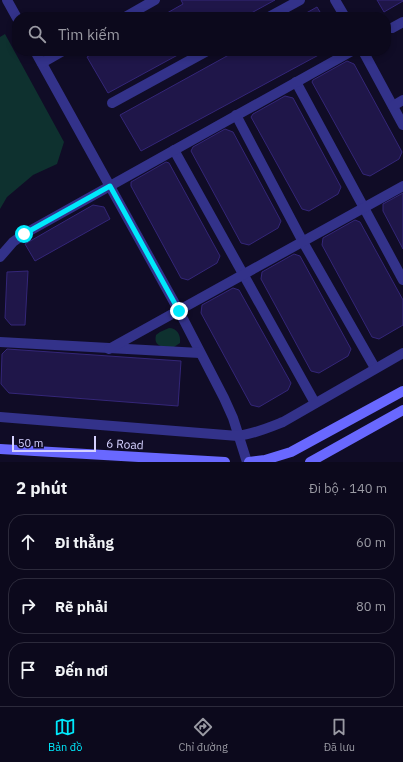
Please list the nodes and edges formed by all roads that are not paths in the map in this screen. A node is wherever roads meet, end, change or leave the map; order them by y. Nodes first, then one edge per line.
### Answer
1 (7, 0) edge
2 (155, 0) edge
3 (300, 0) edge
4 (336, 0) edge
5 (14, 12) edge
6 (134, 12) edge
7 (278, 12) edge
8 (342, 12) edge
9 (403, 22) edge
10 (392, 28) dead end
11 (38, 56) edge
12 (54, 56) edge
13 (198, 56) edge
14 (343, 56) edge
15 (366, 56) edge
16 (42, 63) junction
17 (296, 82) junction
18 (403, 100) edge
19 (112, 103) dead end
20 (393, 106) junction
21 (236, 115) junction
22 (403, 125) edge
23 (174, 150) junction
24 (110, 186) junction
25 (403, 186) edge
26 (364, 208) junction
27 (303, 242) junction
28 (0, 257) edge
29 (243, 274) junction
30 (403, 280) edge
31 (179, 311) junction
32 (0, 342) edge
33 (109, 349) junction
34 (200, 353) junction
35 (403, 353) edge
36 (375, 368) junction
37 (403, 391) edge
38 (315, 403) junction
39 (403, 410) edge
40 (0, 417) edge
41 (238, 436) junction
42 (0, 449) edge
43 (225, 462) edge
44 (248, 462) edge
45 (310, 462) edge

1 - 5 street
2 - 6 street
3 - 7 street
4 - 8 street
9 - 10 street
11 - 16 street
12 - 16 street
13 - 19 street
14 - 17 street
15 - 20 street
16 - 24 street
17 - 21 street
17 - 26 street
18 - 20 street
20 - 22 street
21 - 23 street
21 - 27 street
23 - 24 street
23 - 29 street
24 - 28 street
24 - 31 street
25 - 26 street
26 - 27 street
26 - 30 street
27 - 29 street
27 - 36 street
29 - 31 street
29 - 38 street
31 - 33 street
31 - 34 street
32 - 33 street
33 - 34 street
34 - 41 street
35 - 36 street
36 - 38 street
37 - 44 main road
38 - 41 street
39 - 45 main road
40 - 41 street
41 - 44 street
42 - 43 main road, 6 Road

